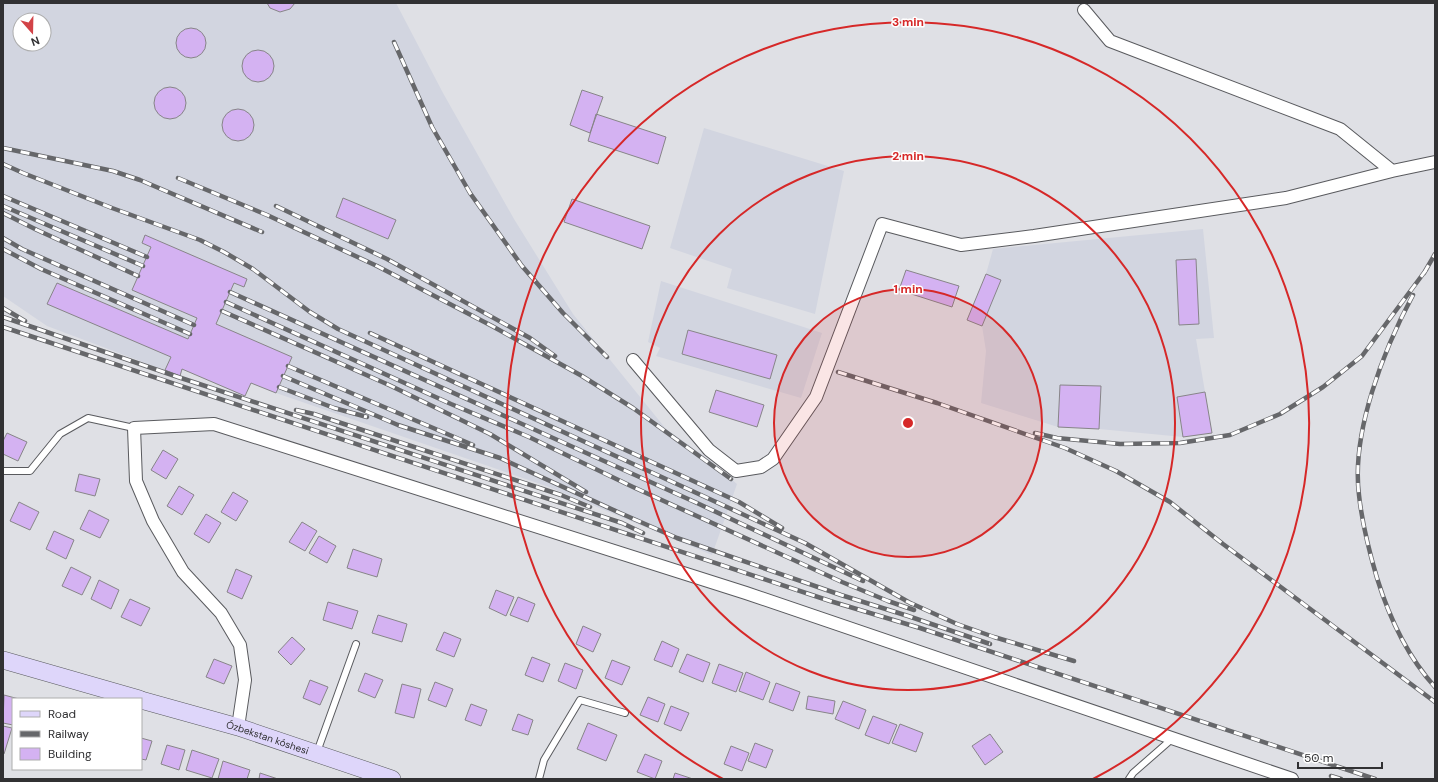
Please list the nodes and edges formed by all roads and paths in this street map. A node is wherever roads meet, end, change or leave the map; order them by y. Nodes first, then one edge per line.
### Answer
1 (1084, 10) dead end
2 (1435, 162) edge
3 (1392, 171) junction
4 (633, 360) dead end
5 (134, 428) junction
6 (3, 471) edge
7 (356, 644) dead end
8 (3, 660) edge
9 (136, 698) edge
10 (142, 700) edge
11 (625, 713) dead end
12 (238, 727) junction
13 (1173, 738) junction
14 (316, 754) junction
15 (392, 779) edge
16 (539, 779) edge
17 (1129, 779) edge
18 (1292, 779) edge

1 - 3 street
2 - 3 street
3 - 4 street
5 - 6 lane
5 - 12 street
5 - 13 street
7 - 14 lane
8 - 9 street, Ózbekstan kóshesi
10 - 12 street, Ózbekstan kóshesi
11 - 16 lane
12 - 14 street, Ózbekstan kóshesi
13 - 17 lane
13 - 18 street
14 - 15 street, Ózbekstan kóshesi

